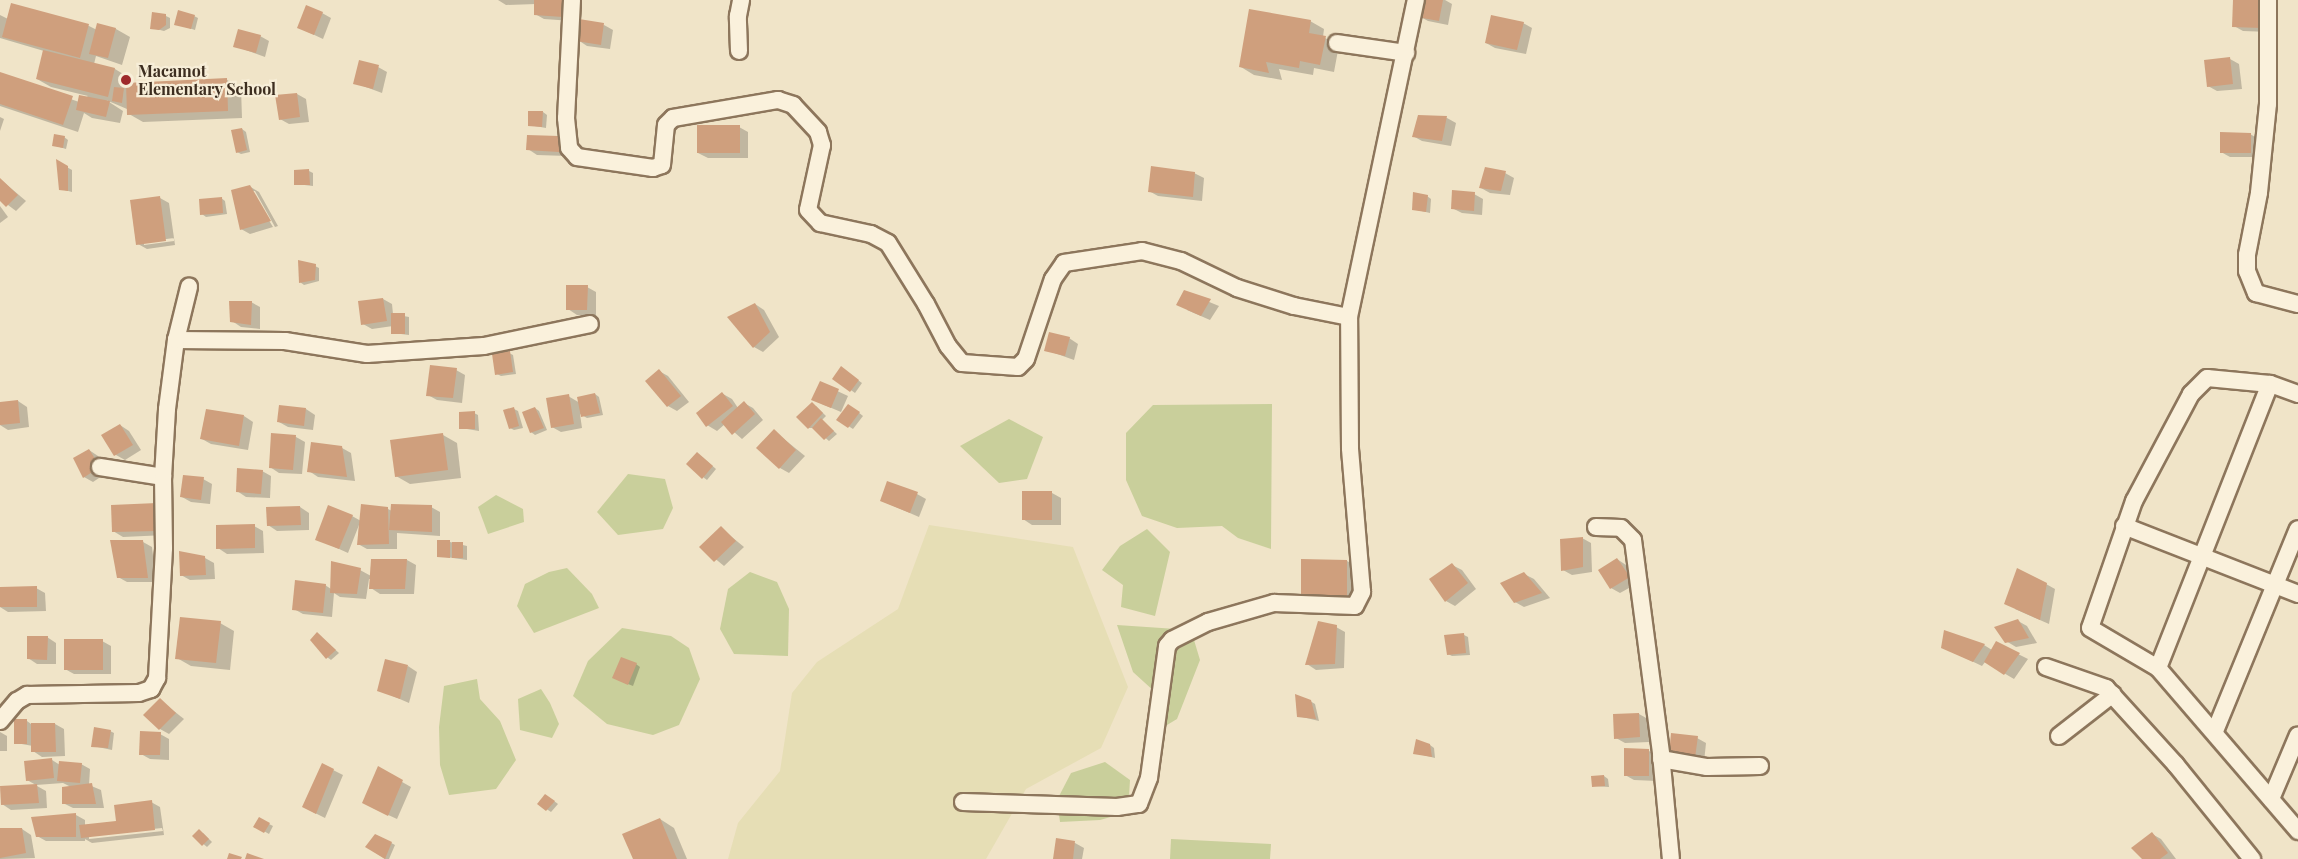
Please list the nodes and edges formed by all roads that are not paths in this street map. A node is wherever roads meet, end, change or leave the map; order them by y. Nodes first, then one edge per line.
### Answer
1 (572, 0) edge
2 (741, 0) edge
3 (1416, 0) edge
4 (2268, 0) edge
5 (1337, 43) dead end
6 (739, 51) dead end
7 (1406, 52) junction
8 (189, 287) dead end
9 (2298, 304) edge
10 (1349, 317) junction
11 (590, 324) dead end
12 (176, 340) junction
13 (2270, 384) junction
14 (2298, 394) edge
15 (100, 467) dead end
16 (163, 477) junction
17 (2124, 526) junction
18 (1596, 527) dead end
19 (2298, 530) edge
20 (2203, 557) junction
21 (2276, 585) junction
22 (2298, 594) edge
23 (2046, 667) dead end
24 (2158, 668) junction
25 (2113, 694) junction
26 (0, 721) edge
27 (2215, 731) junction
28 (2298, 735) edge
29 (2059, 736) dead end
30 (1661, 759) junction
31 (1760, 766) dead end
32 (2271, 799) junction
33 (963, 802) dead end
34 (2298, 831) edge
35 (1671, 859) edge
36 (2252, 859) edge

1 - 10 street
2 - 6 street
3 - 7 street
4 - 9 street
5 - 7 street
7 - 10 street
8 - 12 street
10 - 33 street
11 - 12 street
12 - 16 street
13 - 14 street
13 - 17 street
13 - 20 street
15 - 16 street
16 - 26 street
17 - 20 street
17 - 24 street
18 - 30 street
19 - 21 street
20 - 21 street
20 - 24 street
21 - 22 street
21 - 27 street
23 - 25 street
24 - 27 street
25 - 29 street
25 - 36 street
27 - 32 street
28 - 32 street
30 - 31 street
30 - 35 street
32 - 34 street

